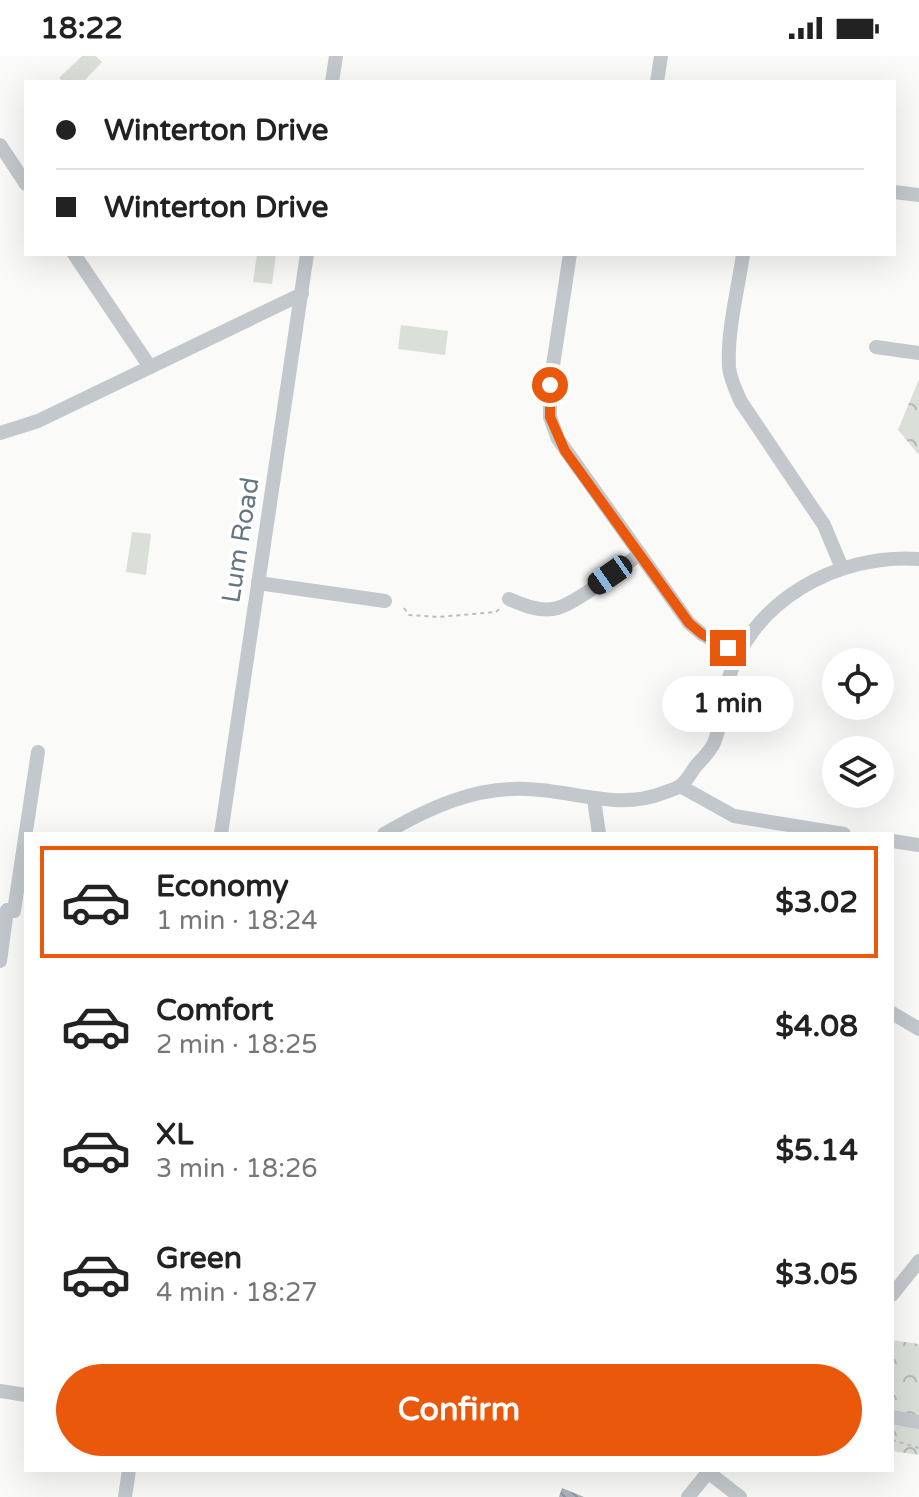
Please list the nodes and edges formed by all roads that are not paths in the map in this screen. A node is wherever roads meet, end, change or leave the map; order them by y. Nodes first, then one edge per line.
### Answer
1 (336, 56) edge
2 (661, 56) edge
3 (332, 80) edge
4 (657, 80) edge
5 (0, 145) edge
6 (24, 181) edge
7 (896, 192) edge
8 (919, 195) edge
9 (75, 256) edge
10 (307, 256) edge
11 (570, 256) edge
12 (743, 256) edge
13 (302, 294) junction
14 (876, 347) dead end
15 (919, 353) edge
16 (150, 367) junction
17 (0, 433) edge
18 (640, 554) junction
19 (919, 559) edge
20 (842, 568) junction
21 (258, 583) junction
22 (509, 599) road end
23 (385, 601) dead end
24 (739, 654) junction
25 (38, 752) dead end
26 (680, 786) junction
27 (594, 799) junction
28 (25, 832) edge
29 (221, 832) edge
30 (391, 832) edge
31 (599, 832) edge
32 (832, 832) edge
33 (24, 838) edge
34 (894, 841) edge
35 (919, 845) edge
36 (12, 911) edge
37 (0, 961) edge
38 (894, 1014) edge
39 (919, 1029) edge
40 (919, 1261) edge
41 (894, 1292) edge
42 (0, 1391) edge
43 (24, 1395) edge
44 (894, 1417) edge
45 (919, 1422) edge
46 (129, 1472) edge
47 (708, 1472) edge
48 (710, 1472) edge
49 (125, 1497) edge
50 (688, 1497) edge
51 (740, 1497) edge

1 - 3 street
2 - 4 street
5 - 6 street
7 - 8 street
9 - 16 street
10 - 13 street, Lum Road
11 - 18 street
12 - 20 street
13 - 16 street
13 - 21 street, Lum Road
14 - 15 street
16 - 17 street
18 - 22 street
18 - 24 street
19 - 20 street
20 - 24 street
21 - 23 street
21 - 29 street, Lum Road
24 - 26 street
25 - 28 street
26 - 27 street
26 - 32 street
27 - 30 street
27 - 31 street
33 - 36 street
34 - 35 street
36 - 37 street
38 - 39 street
40 - 41 street
42 - 43 street
44 - 45 street
46 - 49 street
47 - 50 street
48 - 51 street

